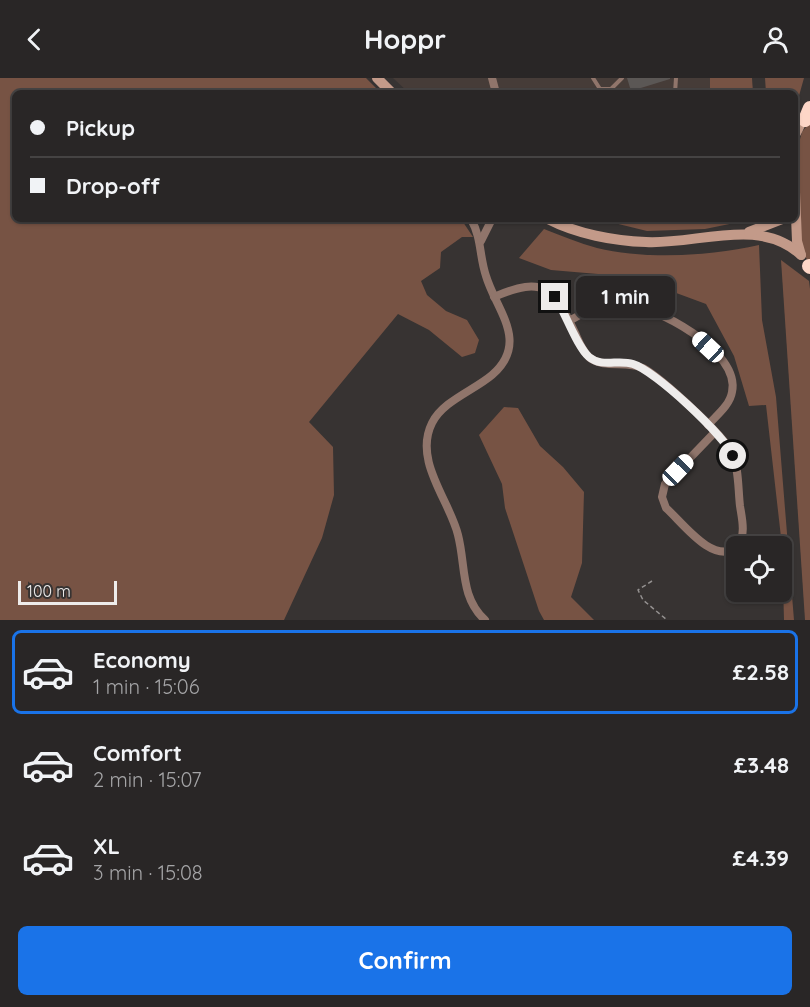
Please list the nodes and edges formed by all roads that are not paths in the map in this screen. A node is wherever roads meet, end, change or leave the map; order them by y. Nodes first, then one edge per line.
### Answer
1 (377, 78) edge
2 (621, 78) edge
3 (389, 90) edge
4 (602, 90) edge
5 (808, 114) edge
6 (798, 130) edge
7 (472, 222) edge
8 (490, 222) edge
9 (557, 222) edge
10 (796, 222) edge
11 (773, 229) edge
12 (481, 241) junction
13 (808, 264) edge
14 (494, 297) junction
15 (569, 321) junction
16 (708, 425) junction
17 (715, 432) junction
18 (741, 536) edge
19 (726, 552) edge
20 (485, 620) edge

1 - 3 street
2 - 4 lane
5 - 6 street
7 - 12 street
8 - 12 street
9 - 11 street
10 - 13 street
11 - 13 street
12 - 14 street
14 - 15 street
14 - 20 street
15 - 16 street
15 - 16 street
16 - 17 street
17 - 18 street
17 - 19 street

